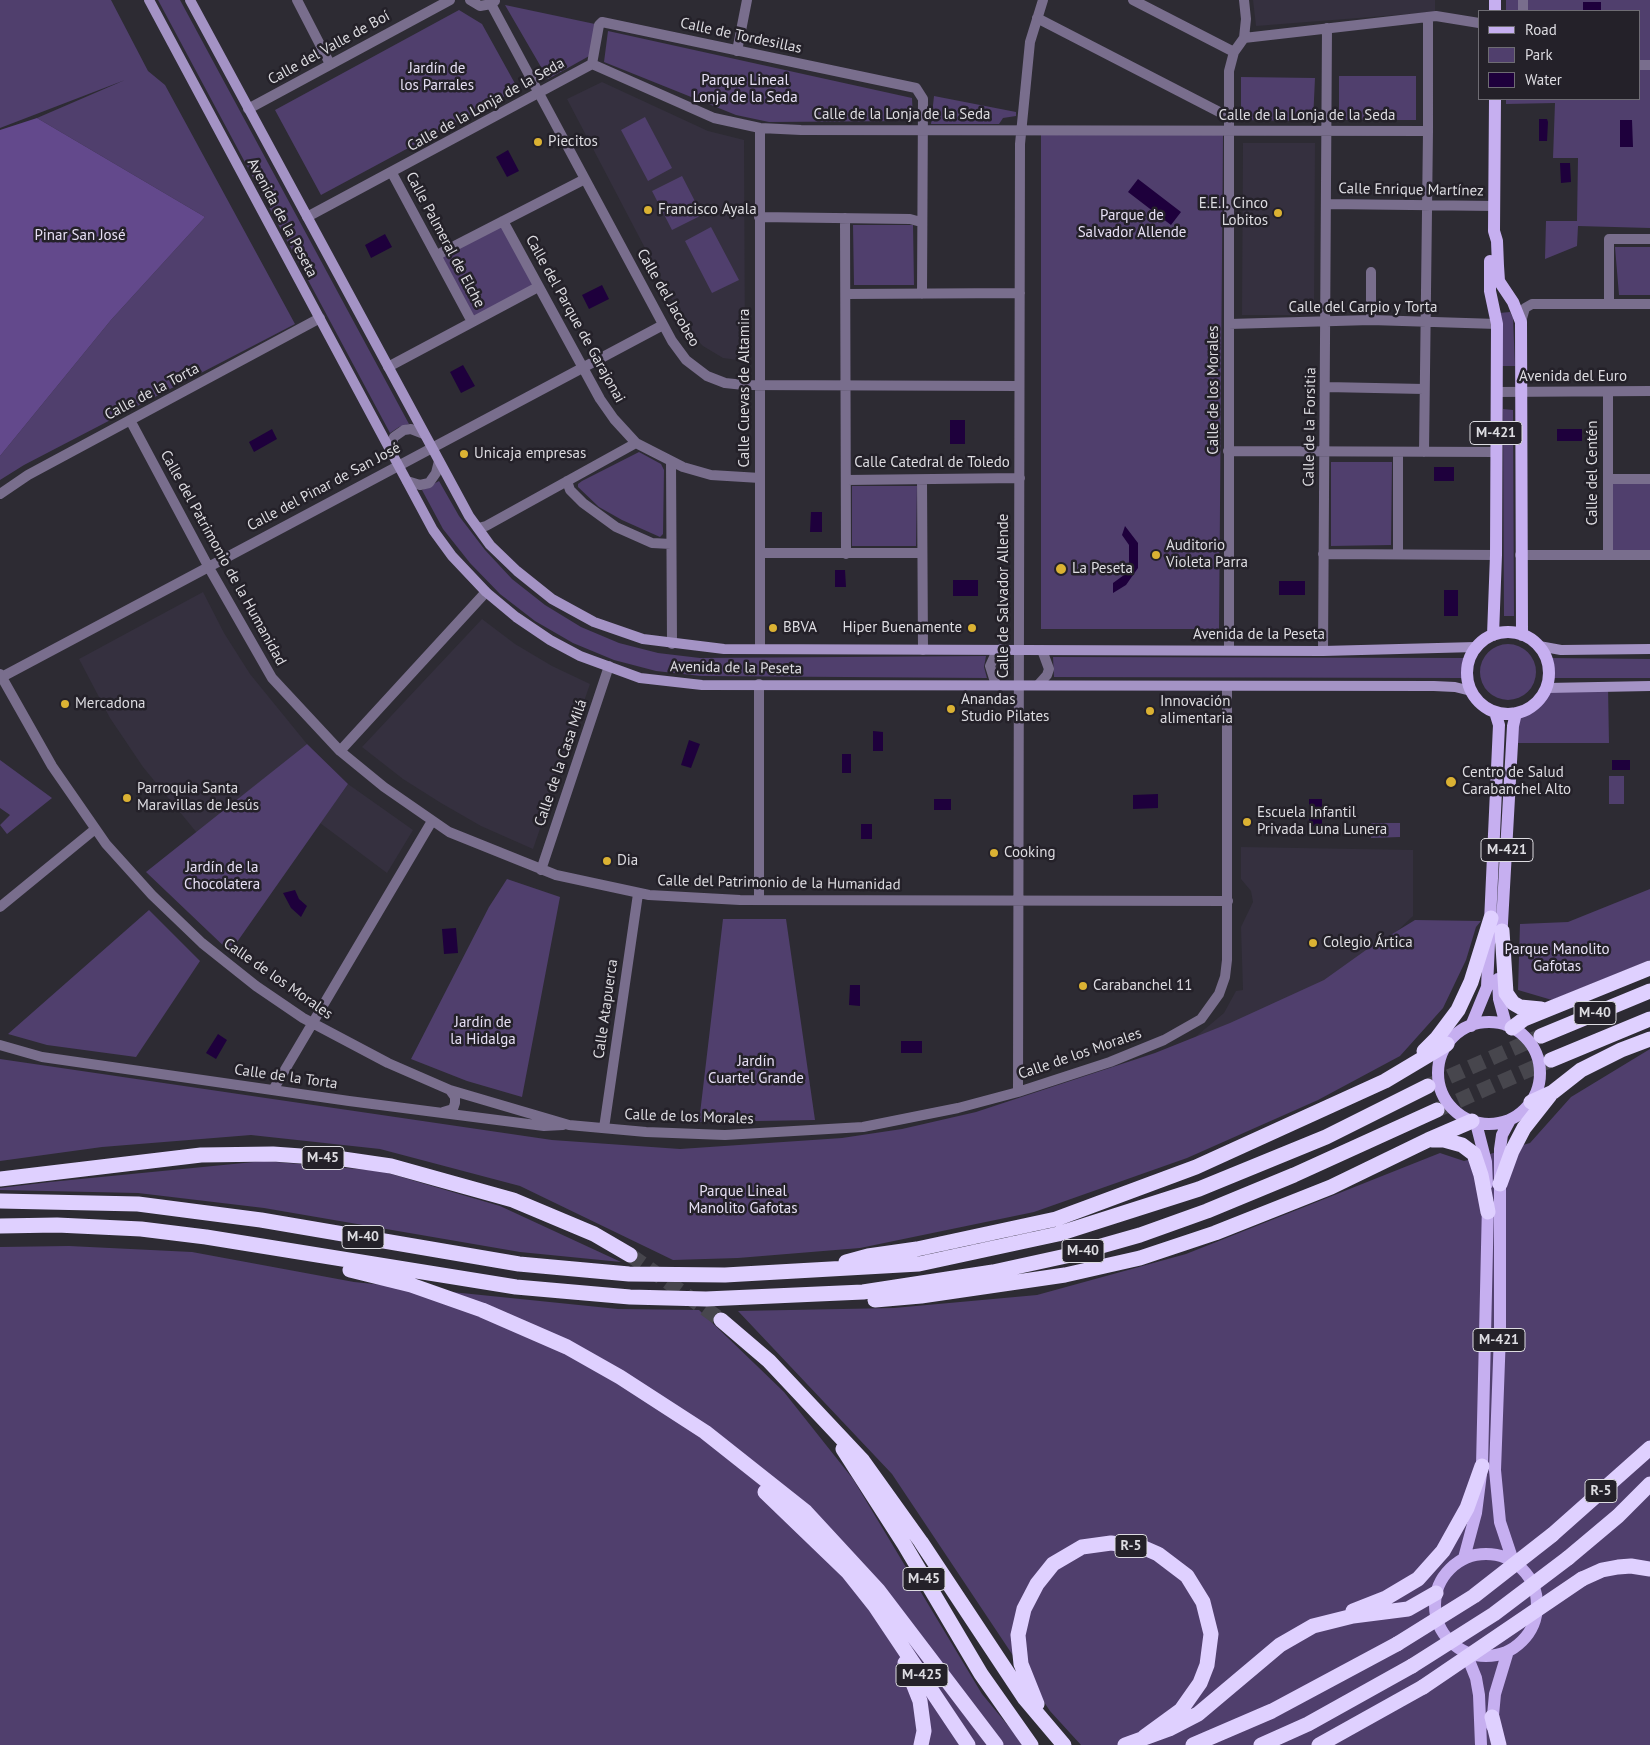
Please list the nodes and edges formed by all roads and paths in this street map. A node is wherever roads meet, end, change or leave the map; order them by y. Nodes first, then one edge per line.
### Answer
1 (149, 0) edge
2 (190, 0) edge
3 (297, 0) edge
4 (450, 0) edge
5 (470, 0) edge
6 (747, 0) edge
7 (1043, 0) edge
8 (1133, 0) edge
9 (1244, 0) edge
10 (493, 2) edge
11 (1428, 17) junction
12 (1036, 18) junction
13 (1478, 23) edge
14 (1327, 28) junction
15 (1244, 38) junction
16 (737, 51) junction
17 (1234, 52) junction
18 (330, 64) junction
19 (592, 64) junction
20 (539, 94) junction
21 (1495, 100) edge
22 (248, 109) junction
23 (1229, 117) junction
24 (760, 128) junction
25 (1229, 130) junction
26 (922, 131) junction
27 (1021, 131) junction
28 (1326, 131) junction
29 (1428, 131) junction
30 (392, 173) junction
31 (585, 179) junction
32 (1327, 204) junction
33 (1494, 206) junction
34 (1426, 207) junction
35 (307, 217) junction
36 (759, 217) junction
37 (845, 218) junction
38 (503, 220) junction
39 (922, 222) junction
40 (1494, 231) junction
41 (1650, 239) edge
42 (436, 255) junction
43 (1370, 272) dead end
44 (538, 287) junction
45 (1020, 293) junction
46 (846, 294) junction
47 (922, 294) junction
48 (1609, 304) junction
49 (1650, 304) edge
50 (320, 318) junction
51 (1371, 320) junction
52 (472, 322) junction
53 (1326, 322) junction
54 (1425, 322) junction
55 (1521, 322) junction
56 (1229, 324) junction
57 (1497, 324) junction
58 (663, 325) junction
59 (388, 367) junction
60 (581, 368) junction
61 (760, 385) junction
62 (846, 385) junction
63 (1019, 386) junction
64 (1326, 387) junction
65 (1424, 389) junction
66 (1496, 392) junction
67 (1521, 392) junction
68 (1608, 392) junction
69 (1650, 392) edge
70 (130, 420) junction
71 (424, 434) junction
72 (636, 443) junction
73 (431, 447) junction
74 (390, 449) junction
75 (1228, 451) junction
76 (1324, 452) junction
77 (1398, 452) junction
78 (1424, 452) junction
79 (1497, 452) junction
80 (439, 461) junction
81 (670, 461) junction
82 (398, 465) junction
83 (760, 478) junction
84 (1020, 478) junction
85 (1608, 479) junction
86 (1650, 479) edge
87 (846, 480) junction
88 (922, 480) junction
89 (566, 481) junction
90 (407, 482) junction
91 (0, 494) edge
92 (478, 528) junction
93 (672, 544) junction
94 (760, 553) junction
95 (921, 553) junction
96 (846, 554) junction
97 (1323, 554) junction
98 (1398, 554) junction
99 (1496, 555) junction
100 (1520, 555) junction
101 (1608, 555) junction
102 (1650, 555) edge
103 (208, 566) junction
104 (486, 592) junction
105 (1493, 635) junction
106 (1522, 635) junction
107 (672, 644) junction
108 (1539, 646) junction
109 (1476, 648) junction
110 (760, 649) junction
111 (1000, 649) junction
112 (1019, 649) junction
113 (1650, 649) edge
114 (923, 650) junction
115 (1042, 650) junction
116 (1229, 650) junction
117 (1322, 651) junction
118 (609, 666) junction
119 (0, 676) edge
120 (758, 684) junction
121 (996, 685) junction
122 (1019, 685) junction
123 (1038, 685) junction
124 (1227, 686) junction
125 (1650, 686) edge
126 (1546, 688) junction
127 (1471, 691) junction
128 (1495, 712) junction
129 (1516, 713) junction
130 (340, 751) junction
131 (432, 821) junction
132 (94, 830) junction
133 (541, 870) junction
134 (638, 894) junction
135 (759, 899) junction
136 (1017, 901) junction
137 (1228, 901) junction
138 (0, 907) edge
139 (1491, 918) junction
140 (1502, 931) junction
141 (1650, 968) edge
142 (1650, 991) edge
143 (1553, 1008) junction
144 (1650, 1019) edge
145 (313, 1024) junction
146 (1471, 1026) junction
147 (1509, 1026) junction
148 (1541, 1036) tunnel mouth
149 (1650, 1039) edge
150 (1447, 1044) junction
151 (0, 1045) edge
152 (1552, 1060) tunnel mouth
153 (1409, 1065) junction
154 (1428, 1086) tunnel mouth
155 (273, 1090) junction
156 (450, 1090) junction
157 (1018, 1092) junction
158 (1553, 1092) junction
159 (1531, 1102) junction
160 (1437, 1110) tunnel mouth
161 (442, 1113) junction
162 (1510, 1120) junction
163 (1474, 1122) junction
164 (569, 1125) junction
165 (604, 1128) junction
166 (1428, 1140) junction
167 (0, 1179) edge
168 (1500, 1184) junction
169 (0, 1202) edge
170 (1488, 1212) junction
171 (0, 1226) edge
172 (206, 1237) junction
173 (630, 1255) tunnel mouth
174 (809, 1272) junction
175 (706, 1299) junction
176 (721, 1320) tunnel mouth
177 (658, 1401) junction
178 (818, 1411) junction
179 (1650, 1448) edge
180 (1482, 1466) junction
181 (1650, 1484) edge
182 (828, 1551) junction
183 (1464, 1558) junction
184 (1512, 1560) junction
185 (1650, 1570) edge
186 (1436, 1593) junction
187 (1314, 1626) junction
188 (1508, 1651) junction
189 (1466, 1653) junction
190 (1492, 1717) junction
191 (1047, 1724) junction
192 (1144, 1737) junction
193 (921, 1745) edge
194 (968, 1745) edge
195 (996, 1745) edge
196 (1031, 1745) edge
197 (1064, 1745) edge
198 (1126, 1745) edge
199 (1193, 1745) edge
200 (1261, 1745) edge
201 (1319, 1745) edge
202 (1481, 1745) edge
203 (1492, 1745) edge
204 (1499, 1745) edge

1 - 50 street, Avenida de la Peseta
2 - 22 street, Avenida de la Peseta
3 - 18 street
4 - 18 street, Calle del Valle de Boí
5 - 10 street
6 - 16 street
7 - 12 street, Calle de Salvador Allende
8 - 17 street
9 - 15 street
10 - 20 street, Calle del Jacobeo
11 - 13 street
11 - 14 street
11 - 29 street
12 - 23 street
12 - 27 street, Calle de Salvador Allende
14 - 15 street
14 - 28 street, Calle de la Forsitia
15 - 17 street
16 - 19 street, Calle de Tordesillas
16 - 26 street, Calle de Tordesillas
17 - 23 street, Calle de los Morales
18 - 22 street, Calle del Valle de Boí
19 - 20 street, Calle de la Lonja de la Seda
19 - 24 street, Calle de la Lonja de la Seda
20 - 30 street, Calle de la Lonja de la Seda
20 - 31 street, Calle del Jacobeo
21 - 33 main road, M-421
22 - 35 street, Avenida de la Peseta
23 - 25 street, Calle de los Morales
24 - 26 street, Calle de la Lonja de la Seda
24 - 36 street, Calle Cuevas de Altamira
25 - 27 street, Calle de la Lonja de la Seda
25 - 28 street, Calle de la Lonja de la Seda
25 - 56 street, Calle de los Morales
26 - 27 street, Calle de la Lonja de la Seda
26 - 39 street
27 - 45 street, Calle de Salvador Allende
28 - 29 street, Calle de la Lonja de la Seda
28 - 32 street, Calle de la Forsitia
29 - 34 street
30 - 35 street, Calle de la Lonja de la Seda
30 - 42 street, Calle Palmeral de Elche
31 - 38 street
31 - 58 street, Calle del Jacobeo
32 - 34 street, Calle Enrique Martínez
32 - 53 street, Calle de la Forsitia
33 - 34 street, Calle Enrique Martínez
33 - 40 main road, M-421
34 - 54 street
35 - 59 street, Avenida de la Peseta
36 - 37 street
36 - 61 street, Calle Cuevas de Altamira
37 - 39 street
37 - 46 street
38 - 42 street
38 - 44 street, Calle del Parque de Garajonai
39 - 47 street
40 - 55 main road
40 - 57 main road, M-421
41 - 48 street
42 - 52 street, Calle Palmeral de Elche
43 - 51 street
44 - 52 street
44 - 60 street, Calle del Parque de Garajonai
45 - 47 street
45 - 63 street, Calle de Salvador Allende
46 - 47 street
46 - 62 street
48 - 49 street
48 - 55 street
50 - 70 street, Calle de la Torta
50 - 74 street, Avenida de la Peseta
51 - 53 street, Calle del Carpio y Torta
51 - 54 street, Calle del Carpio y Torta
52 - 59 street
53 - 56 street, Calle del Carpio y Torta
53 - 64 street, Calle de la Forsitia
54 - 57 street, Calle del Carpio y Torta
54 - 65 street
55 - 67 main road
56 - 75 street, Calle de los Morales
57 - 66 main road, M-421
58 - 60 street, Calle del Pinar de San José
58 - 61 street, Calle del Jacobeo
59 - 71 street, Avenida de la Peseta
60 - 72 street, Calle del Parque de Garajonai
60 - 73 street, Calle del Pinar de San José
61 - 62 street, Calle del Jacobeo
61 - 83 street, Calle Cuevas de Altamira
62 - 63 street, Calle del Jacobeo
62 - 87 street
63 - 84 street, Calle de Salvador Allende
64 - 65 street
64 - 76 street, Calle de la Forsitia
65 - 78 street
66 - 67 street, Avenida del Euro
66 - 79 main road, M-421
67 - 68 street, Avenida del Euro
67 - 100 main road
68 - 69 street, Avenida del Euro
68 - 85 street, Calle del Centén
70 - 91 street, Calle de la Torta
70 - 103 street, Calle del Patrimonio de la Humanidad
71 - 73 street, Avenida de la Peseta
71 - 74 street
72 - 81 street, Calle del Parque de Garajonai
72 - 89 street
73 - 80 street, Avenida de la Peseta
73 - 82 street, Calle del Pinar de San José
74 - 82 street, Avenida de la Peseta
75 - 76 street
75 - 116 street, Calle de los Morales
76 - 77 street
76 - 97 street, Calle de la Forsitia
77 - 78 street
77 - 98 street
78 - 79 street
79 - 99 main road, M-421
80 - 90 street
80 - 92 street, Avenida de la Peseta
81 - 83 street, Calle del Parque de Garajonai
81 - 93 street
82 - 90 street, Avenida de la Peseta
82 - 103 street, Calle del Pinar de San José
83 - 94 street, Calle Cuevas de Altamira
84 - 88 street, Calle Catedral de Toledo
84 - 112 street, Calle de Salvador Allende
85 - 86 street
85 - 101 street, Calle del Centén
87 - 88 street, Calle Catedral de Toledo
87 - 96 street
88 - 95 street
89 - 92 street
89 - 93 street
90 - 104 street, Avenida de la Peseta
92 - 107 street, Avenida de la Peseta
93 - 107 street
94 - 96 street
94 - 110 street, Calle Cuevas de Altamira
95 - 96 street
95 - 114 street
97 - 98 street
97 - 117 street, Calle de la Forsitia
98 - 99 street
99 - 105 main road, M-421
100 - 101 street
100 - 106 main road
101 - 102 street
103 - 119 street, Calle del Pinar de San José
103 - 130 street, Calle del Patrimonio de la Humanidad
104 - 118 street, Avenida de la Peseta
104 - 130 street
105 - 106 main road
105 - 109 main road
106 - 108 main road
107 - 110 street, Avenida de la Peseta
108 - 113 street
108 - 126 main road
109 - 117 street, Avenida de la Peseta
109 - 127 main road
110 - 114 street, Avenida de la Peseta
111 - 112 street, Avenida de la Peseta
111 - 114 street, Avenida de la Peseta
111 - 121 street
112 - 115 street, Avenida de la Peseta
112 - 122 street, Calle de Salvador Allende
115 - 116 street, Avenida de la Peseta
115 - 123 street
116 - 117 street, Avenida de la Peseta
118 - 120 street, Avenida de la Peseta
118 - 133 street, Calle de la Casa Milá
119 - 132 street, Calle de los Morales
120 - 121 street, Avenida de la Peseta
120 - 135 street
121 - 122 street, Avenida de la Peseta
122 - 123 street, Avenida de la Peseta
122 - 136 street, Calle de Salvador Allende
123 - 124 street, Avenida de la Peseta
124 - 127 street, Avenida de la Peseta
124 - 137 street, Calle de los Morales
125 - 126 street
126 - 129 main road
127 - 128 main road
128 - 129 main road
128 - 139 main road, M-421
129 - 140 main road, M-421
130 - 131 street, Calle del Patrimonio de la Humanidad
131 - 133 street, Calle del Patrimonio de la Humanidad
131 - 145 street
132 - 138 street
132 - 145 street, Calle de los Morales
133 - 134 street, Calle del Patrimonio de la Humanidad
134 - 135 street, Calle del Patrimonio de la Humanidad
134 - 165 street, Calle Atapuerca
135 - 136 street, Calle del Patrimonio de la Humanidad
136 - 137 street, Calle del Patrimonio de la Humanidad
136 - 157 street, Calle de Salvador Allende
137 - 157 street, Calle de los Morales
139 - 146 main road, M-421
139 - 153 highway
140 - 143 highway
140 - 147 main road, M-421
141 - 143 highway
142 - 148 highway, M-40
143 - 147 highway
144 - 152 highway, M-40
145 - 155 street
145 - 156 street, Calle de los Morales
146 - 147 main road
146 - 150 main road
147 - 159 main road, M-421
149 - 158 highway
150 - 153 highway
150 - 163 main road
151 - 155 street, Calle de la Torta
153 - 174 highway
154 - 174 highway, M-40
155 - 161 street, Calle de la Torta
156 - 161 street
156 - 164 street, Calle de los Morales
157 - 165 street, Calle de los Morales
158 - 159 highway
158 - 168 highway
159 - 162 main road, M-421
160 - 175 highway, M-40
161 - 164 street, Calle de la Torta
162 - 163 main road
162 - 168 main road, M-421
163 - 166 highway
163 - 170 main road, M-421
164 - 165 street, Calle de los Morales
166 - 170 highway
166 - 175 highway
167 - 173 highway, M-45
168 - 184 main road, M-421
169 - 174 highway, M-40
170 - 180 main road, M-421
171 - 172 highway, M-40
172 - 175 highway, M-40
172 - 177 highway, M-45
176 - 178 highway, M-45
177 - 182 highway
177 - 195 highway, M-45
178 - 191 highway, M-45
178 - 196 highway, M-45
179 - 199 highway, R-5, bridge
180 - 183 main road, M-421
180 - 187 highway, R-5
181 - 200 highway, R-5, bridge
182 - 193 highway
182 - 194 highway, M-425
183 - 184 main road
183 - 186 main road
184 - 188 main road, M-421
185 - 201 highway, bridge
186 - 187 highway, R-5
186 - 189 main road
187 - 192 highway, R-5
188 - 189 main road, M-421
188 - 190 main road
189 - 202 main road
190 - 203 main road
190 - 204 highway
191 - 192 highway, R-5
191 - 197 highway, M-45
192 - 198 highway, R-5

